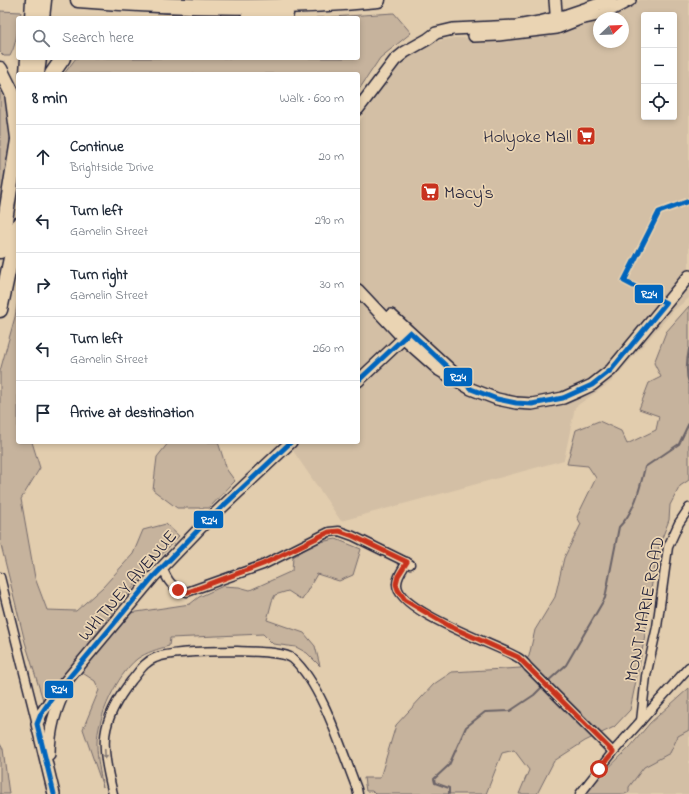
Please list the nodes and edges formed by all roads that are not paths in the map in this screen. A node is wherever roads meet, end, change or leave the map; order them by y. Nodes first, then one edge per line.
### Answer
1 (33, 0) edge
2 (44, 0) edge
3 (78, 0) edge
4 (379, 0) edge
5 (555, 0) edge
6 (611, 0) edge
7 (630, 0) edge
8 (32, 16) edge
9 (42, 16) edge
10 (263, 16) edge
11 (556, 23) junction
12 (28, 60) edge
13 (39, 60) edge
14 (62, 60) edge
15 (0, 68) edge
16 (26, 72) edge
17 (37, 72) edge
18 (53, 72) edge
19 (360, 106) edge
20 (16, 124) edge
21 (16, 151) edge
22 (16, 234) edge
23 (0, 251) edge
24 (689, 276) edge
25 (360, 290) edge
26 (0, 310) edge
27 (407, 335) junction
28 (360, 379) edge
29 (289, 444) edge
30 (689, 508) edge
31 (162, 567) junction
32 (0, 578) edge
33 (689, 667) edge
34 (77, 669) junction
35 (37, 717) junction
36 (52, 720) junction
37 (640, 721) junction
38 (613, 752) junction
39 (48, 770) junction
40 (54, 794) edge
41 (113, 794) edge
42 (358, 794) edge
43 (580, 794) edge

1 - 8 highway
2 - 9 highway
3 - 4 highway
4 - 10 highway
5 - 11 main road
6 - 11 main road
7 - 11 main road
11 - 19 main road
12 - 16 highway
13 - 17 highway
14 - 18 highway
15 - 20 highway
21 - 23 highway
22 - 26 highway
24 - 27 main road
25 - 27 main road
27 - 28 main road
29 - 31 main road, WHITNEY AVENUE
30 - 37 street, MONT MARIE ROAD
31 - 34 main road, WHITNEY AVENUE
31 - 38 street
32 - 35 street
33 - 37 street
34 - 35 main road, WHITNEY AVENUE
34 - 36 main road, WHITNEY AVENUE
35 - 36 main road
35 - 39 main road
36 - 39 main road, WHITNEY AVENUE
37 - 38 street
38 - 43 street
39 - 40 main road
42 -> 41 street

